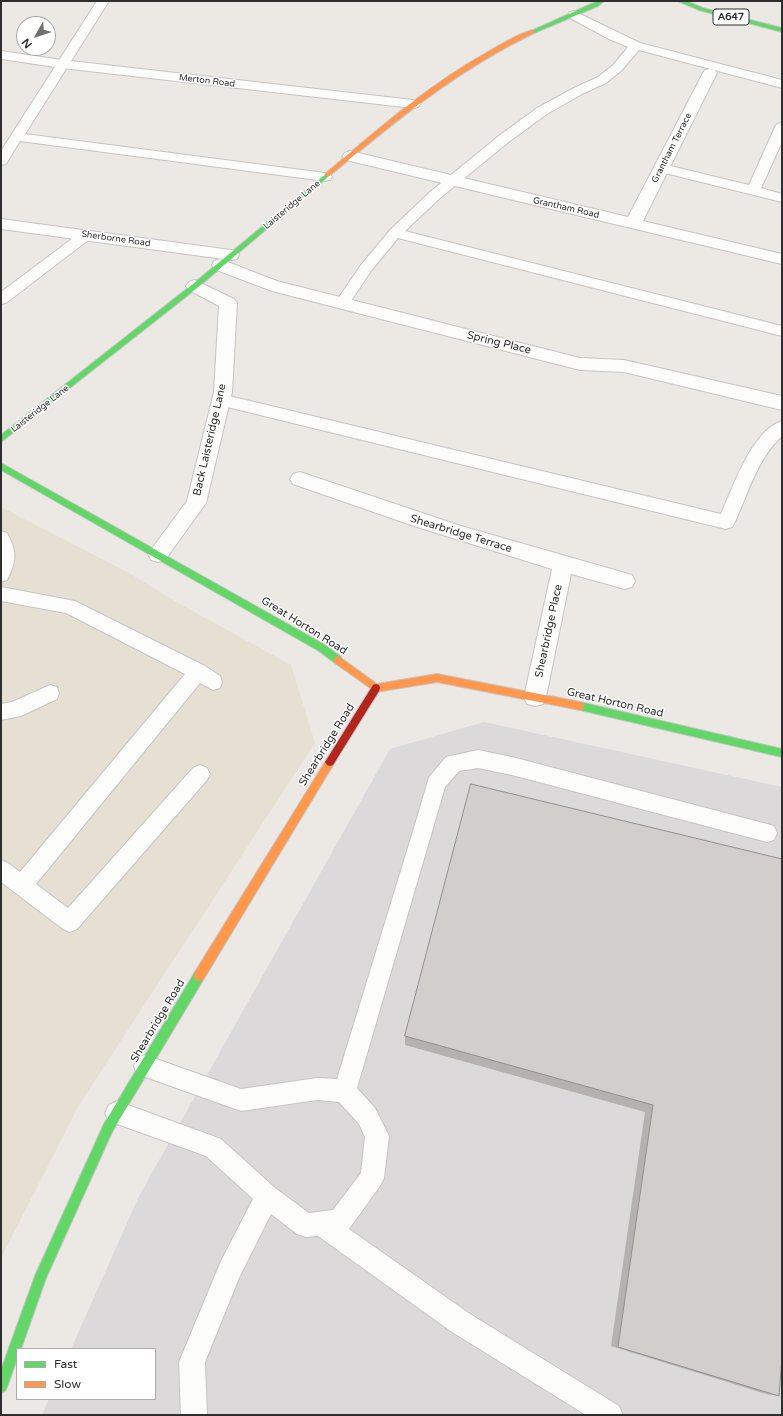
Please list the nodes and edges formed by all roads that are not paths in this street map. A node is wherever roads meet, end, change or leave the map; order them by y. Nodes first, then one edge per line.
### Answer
1 (102, 1) edge
2 (601, 1) edge
3 (680, 1) edge
4 (574, 14) junction
5 (782, 30) edge
6 (636, 46) junction
7 (1, 55) edge
8 (62, 64) junction
9 (710, 73) dead end
10 (782, 84) edge
11 (413, 104) junction
12 (782, 127) edge
13 (17, 137) junction
14 (350, 156) junction
15 (1, 161) edge
16 (662, 168) junction
17 (325, 177) junction
18 (452, 181) junction
19 (753, 191) junction
20 (782, 198) edge
21 (1, 224) edge
22 (633, 224) junction
23 (395, 233) junction
24 (86, 235) junction
25 (782, 259) edge
26 (225, 260) junction
27 (195, 286) junction
28 (1, 299) edge
29 (342, 303) junction
30 (782, 331) edge
31 (221, 400) junction
32 (782, 403) edge
33 (782, 427) edge
34 (1, 439) edge
35 (1, 466) edge
36 (300, 479) dead end
37 (1, 538) edge
38 (158, 554) junction
39 (563, 565) junction
40 (1, 575) edge
41 (625, 582) dead end
42 (1, 594) edge
43 (376, 688) junction
44 (50, 693) dead end
45 (535, 698) junction
46 (1, 712) edge
47 (782, 753) edge
48 (200, 774) dead end
49 (767, 833) dead end
50 (1, 870) edge
51 (22, 886) junction
52 (145, 1066) junction
53 (345, 1091) junction
54 (117, 1113) junction
55 (268, 1196) junction
56 (322, 1224) junction
57 (1, 1387) edge
58 (194, 1415) edge
59 (610, 1415) edge

1 - 8 lane
2 - 4 street, Laisteridge Lane
3 - 5 street, A647
4 - 6 lane
4 - 11 street, Laisteridge Lane
6 - 10 lane
6 - 18 lane
7 - 8 street, Merton Road
8 - 11 street, Merton Road
8 - 13 lane
9 - 16 street, Grantham Terrace
11 - 14 street, Laisteridge Lane
12 - 19 lane
13 - 15 lane
13 - 17 lane
14 - 17 street, Laisteridge Lane
14 - 18 street, Grantham Road
16 - 19 lane
16 - 22 street, Grantham Terrace
17 - 26 street, Laisteridge Lane
18 - 22 street, Grantham Road
18 - 23 lane
19 - 20 lane
21 - 24 street, Sherborne Road
22 - 25 street, Grantham Road
23 - 29 lane
23 - 30 lane
24 - 26 street, Sherborne Road
24 - 28 lane
26 - 27 street, Laisteridge Lane
26 - 29 street, Spring Place
27 - 31 street, Back Laisteridge Lane
27 - 34 street, Laisteridge Lane
29 - 32 street, Spring Place
31 - 33 lane
31 - 38 street, Back Laisteridge Lane
35 - 38 street, Great Horton Road
36 - 39 street, Shearbridge Terrace
37 - 40 lane
38 - 43 street, Great Horton Road
39 - 41 street, Shearbridge Terrace
39 - 45 street, Shearbridge Place
42 - 51 lane
43 - 45 street, Great Horton Road
43 - 52 street, Shearbridge Road
44 - 46 lane
45 - 47 street, Great Horton Road
48 - 51 lane
49 - 53 lane
50 - 51 lane
52 - 53 lane
52 - 54 street, Shearbridge Road
53 - 56 lane
54 - 55 lane
54 - 57 street, Shearbridge Road
55 - 56 lane
55 - 58 lane
56 - 59 lane

